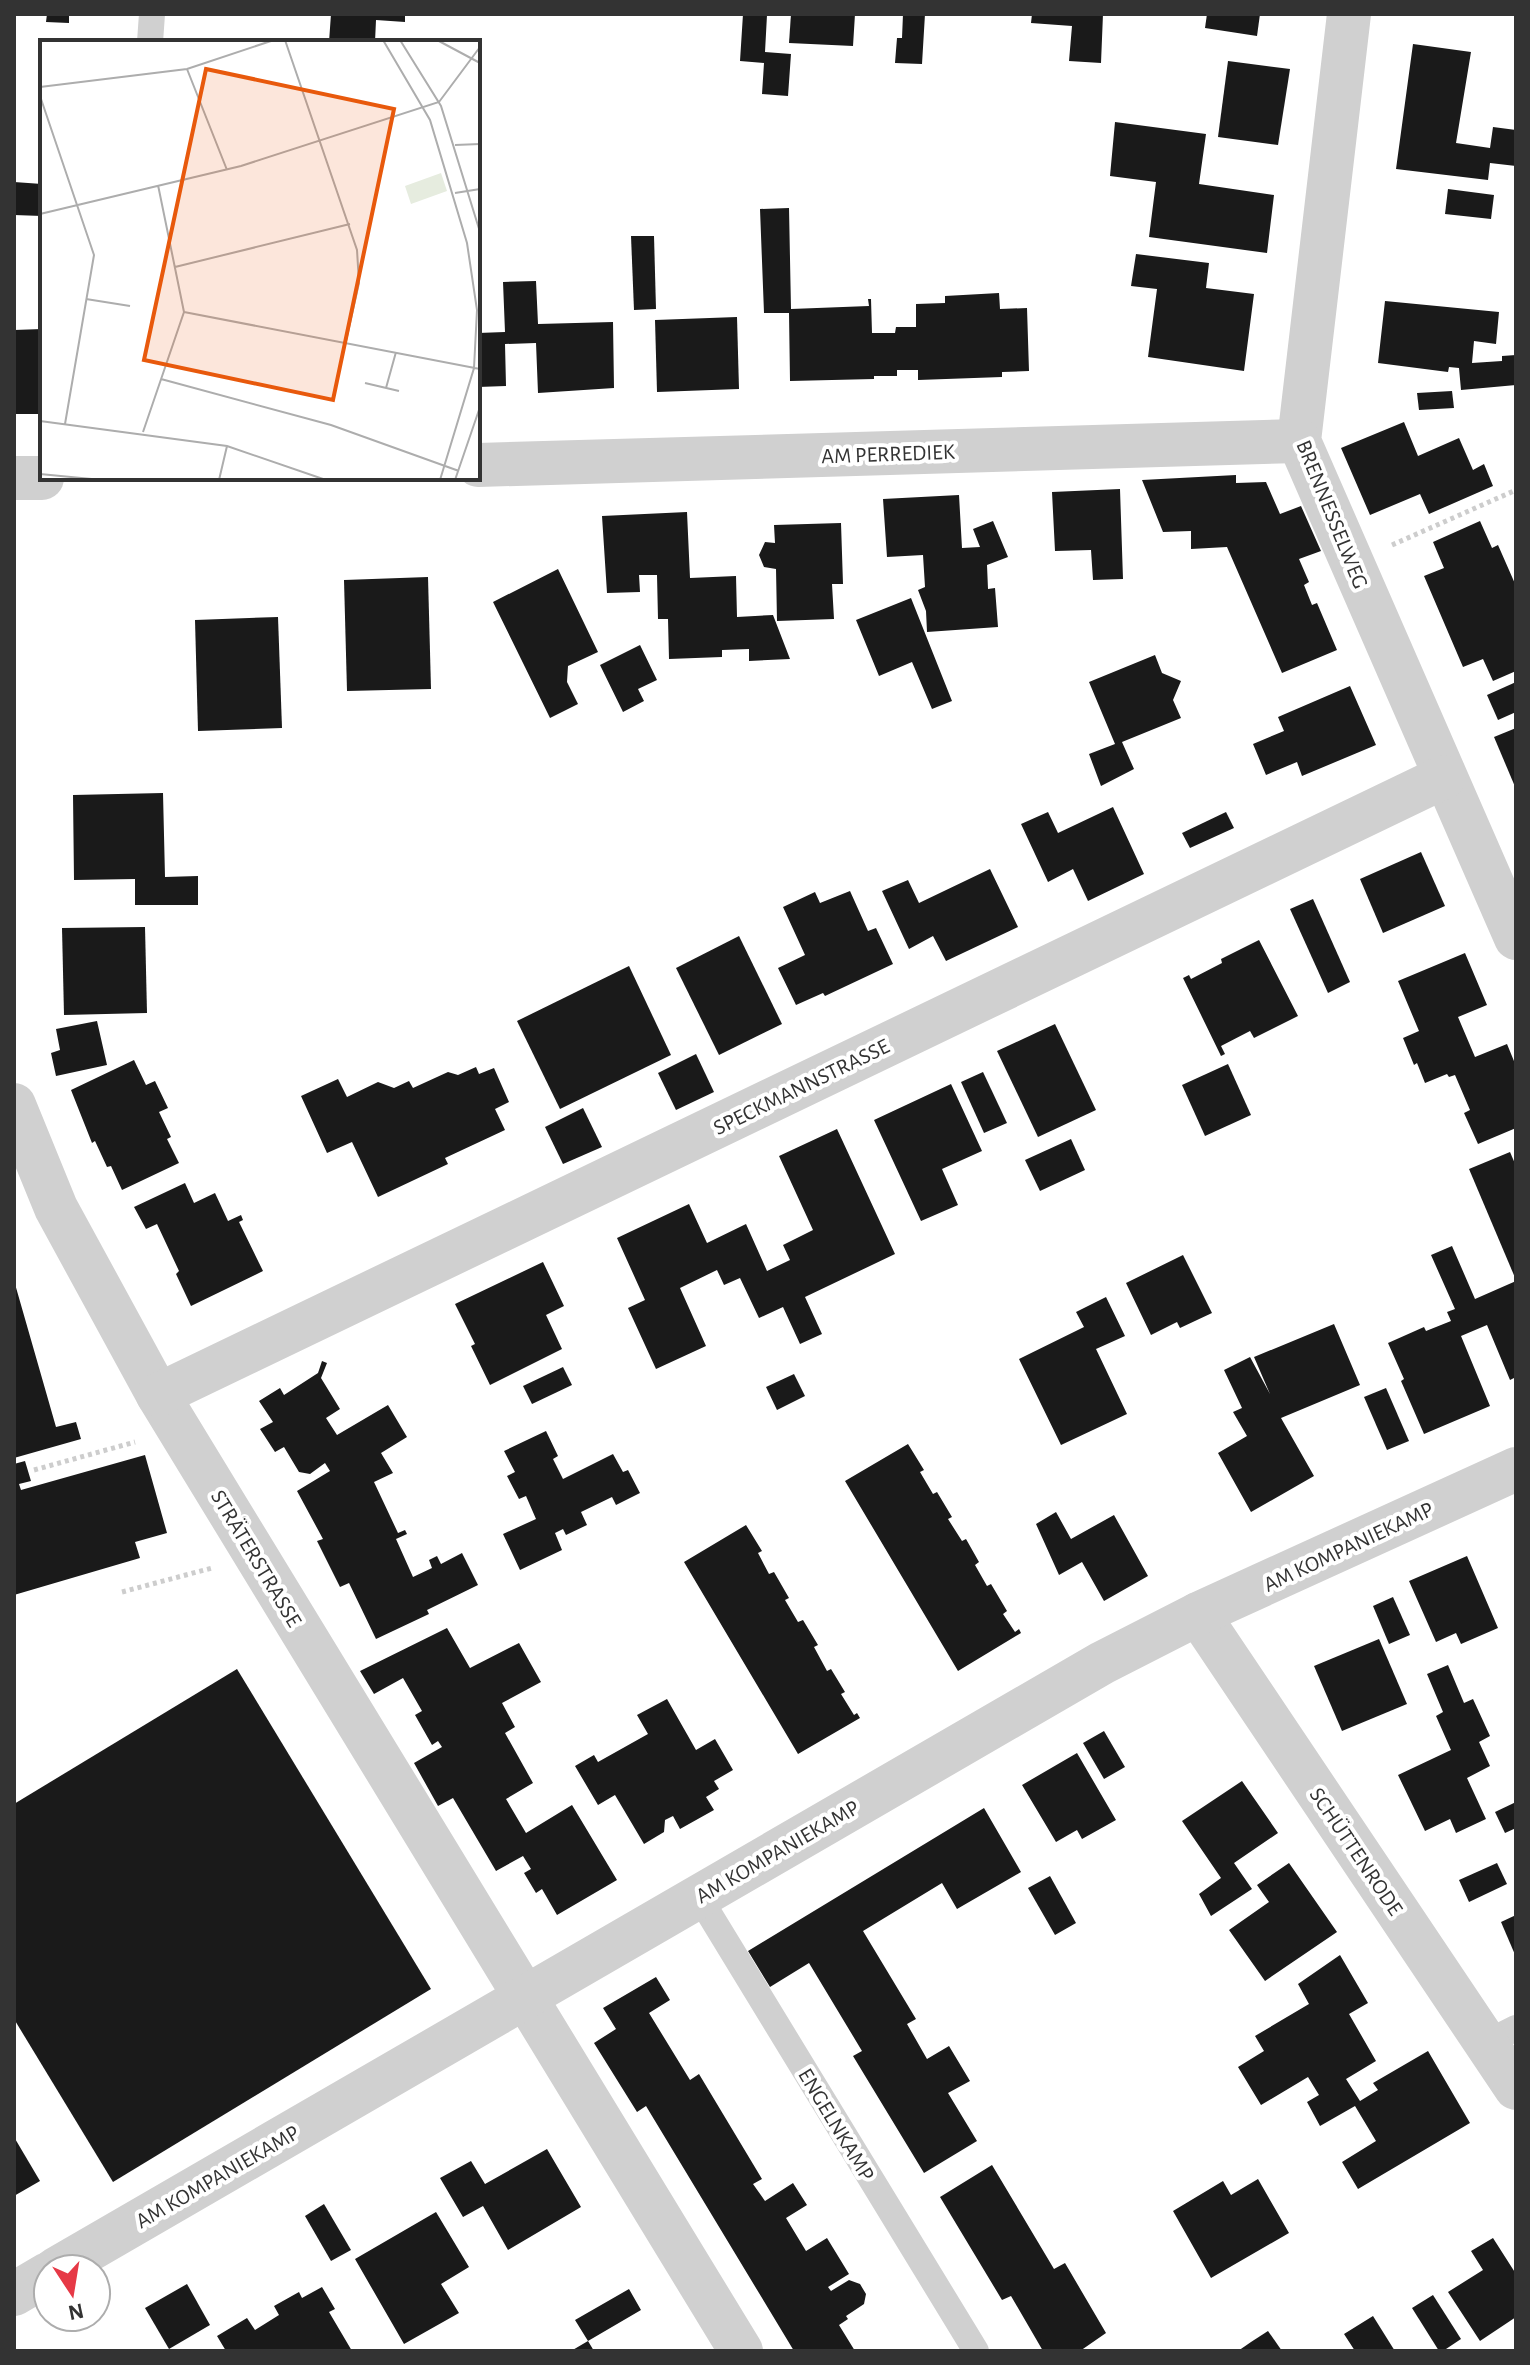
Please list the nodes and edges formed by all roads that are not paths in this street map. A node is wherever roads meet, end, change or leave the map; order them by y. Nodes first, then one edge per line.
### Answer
1 (152, 14) edge
2 (1349, 14) edge
3 (150, 40) edge
4 (1299, 441) junction
5 (480, 465) edge
6 (14, 478) edge
7 (40, 478) edge
8 (1444, 777) junction
9 (1516, 938) edge
10 (14, 1105) edge
11 (168, 1412) junction
12 (1516, 1469) edge
13 (1198, 1614) junction
14 (699, 1897) junction
15 (525, 1998) junction
16 (1501, 2035) edge
17 (1516, 2088) edge
18 (84, 2253) edge
19 (32, 2283) edge
20 (14, 2294) edge
21 (741, 2351) edge
22 (976, 2351) edge

1 - 3 lane
2 - 4 street, BRENNESSELWEG
4 - 5 street, AM PERREDIEK
4 - 8 street, BRENNESSELWEG
6 - 7 street
8 - 9 street, BRENNESSELWEG
8 - 11 street, SPECKMANNSTRASSE
10 - 11 street, STRÄTERSTRASSE
11 - 15 street, STRÄTERSTRASSE
12 - 13 street, AM KOMPANIEKAMP
13 - 14 street, AM KOMPANIEKAMP
13 - 16 street, SCHÜTTENRODE
14 - 15 street, AM KOMPANIEKAMP
14 - 22 lane, ENGELNKAMP
15 - 18 street, AM KOMPANIEKAMP
15 - 21 street
16 - 17 street, SCHÜTTENRODE
19 - 20 street

